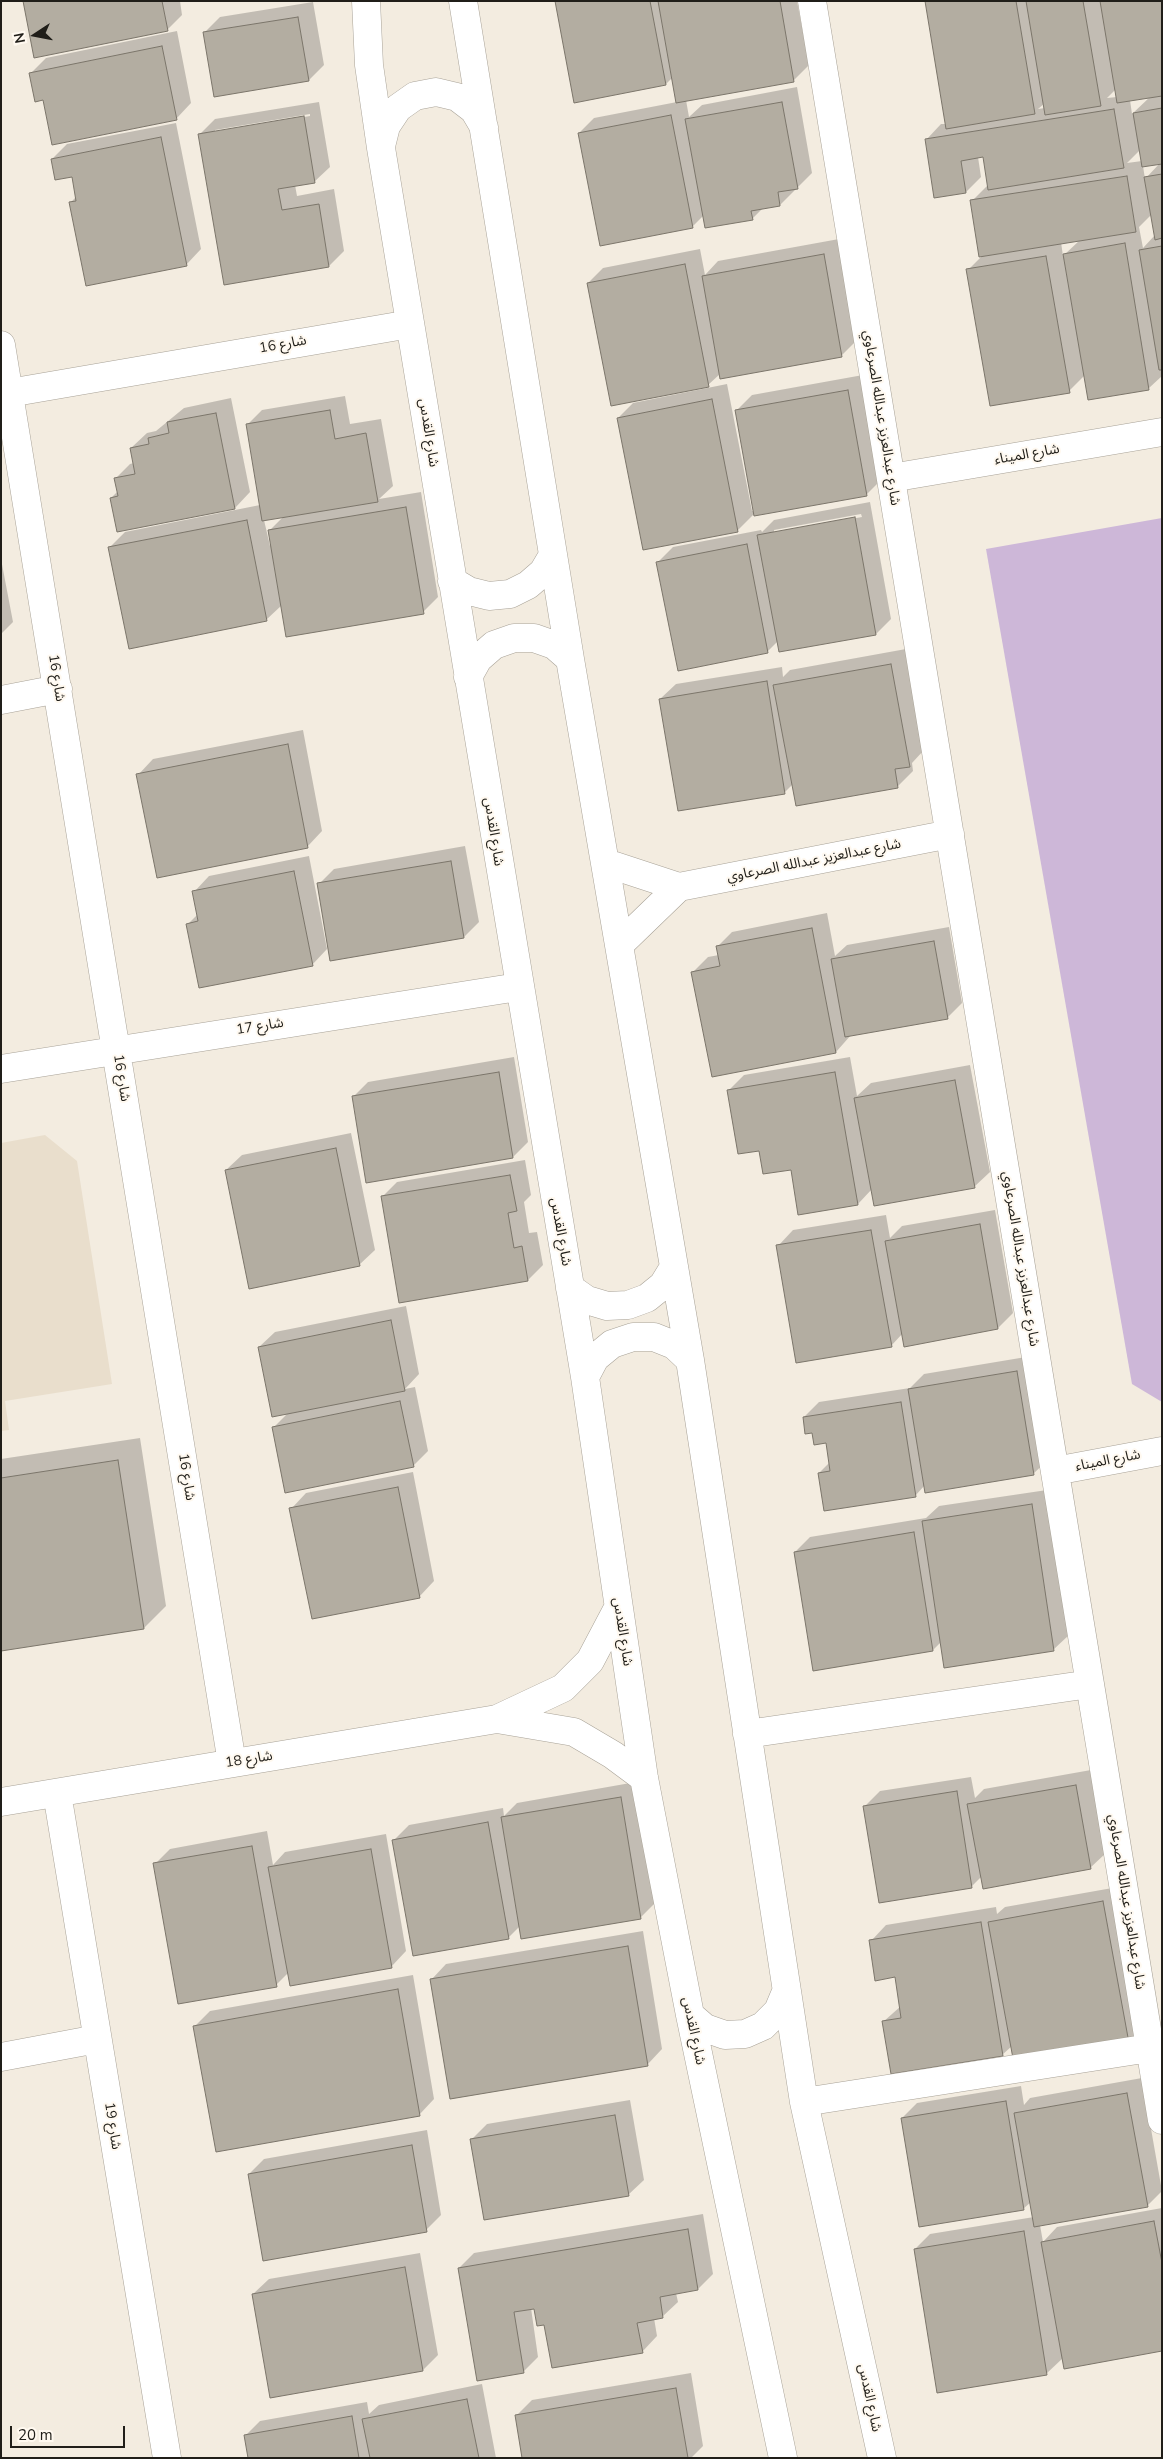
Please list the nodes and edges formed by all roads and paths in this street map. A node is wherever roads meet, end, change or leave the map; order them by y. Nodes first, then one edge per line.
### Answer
1 (366, 1) edge
2 (463, 1) edge
3 (812, 1) edge
4 (485, 129) junction
5 (381, 148) junction
6 (410, 324) junction
7 (1, 345) edge
8 (9, 393) junction
9 (1162, 432) edge
10 (891, 478) junction
11 (553, 555) junction
12 (452, 582) junction
13 (570, 659) junction
14 (468, 677) junction
15 (58, 689) junction
16 (1, 700) edge
17 (950, 834) junction
18 (606, 863) junction
19 (679, 887) junction
20 (620, 944) junction
21 (518, 986) junction
22 (116, 1050) junction
23 (1, 1070) edge
24 (674, 1267) junction
25 (570, 1288) junction
26 (690, 1360) junction
27 (585, 1377) junction
28 (1162, 1451) edge
29 (1055, 1472) junction
30 (618, 1608) junction
31 (1090, 1684) junction
32 (497, 1719) junction
33 (747, 1734) junction
34 (232, 1763) junction
35 (644, 1778) junction
36 (57, 1793) junction
37 (1, 1802) edge
38 (786, 1992) junction
39 (690, 2015) junction
40 (97, 2039) junction
41 (1150, 2048) junction
42 (1, 2057) edge
43 (804, 2102) junction
44 (1162, 2120) edge
45 (167, 2458) edge
46 (783, 2458) edge
47 (882, 2458) edge

1 - 5 street, شارع القدس
2 - 4 street, شارع القدس
3 - 10 street, شارع عبدالعزيز عبدالله الصرعاوي
4 - 5 street
4 - 11 street, شارع القدس
5 - 6 street, شارع القدس
6 - 8 street, شارع 16
6 - 12 street, شارع القدس
7 - 8 street, شارع 16
8 - 15 street, شارع 16
9 - 10 street, شارع الميناء
10 - 17 street, شارع عبدالعزيز عبدالله الصرعاوي
11 - 12 street
11 - 13 street, شارع القدس
12 - 14 street, شارع القدس
13 - 14 street
13 - 18 street, شارع القدس
14 - 21 street, شارع القدس
15 - 16 street
15 - 22 street, شارع 16
17 - 19 street, شارع عبدالعزيز عبدالله الصرعاوي
17 - 29 street, شارع عبدالعزيز عبدالله الصرعاوي
18 - 19 street, شارع عبدالعزيز عبدالله الصرعاوي
18 - 20 street, شارع القدس
19 - 20 street
20 - 24 street, شارع القدس
21 - 22 street, شارع 17
21 - 25 street, شارع القدس
22 - 23 street, شارع 17
22 - 34 street, شارع 16
24 - 25 street
24 - 26 street, شارع القدس
25 - 27 street, شارع القدس
26 - 27 street
26 - 33 street, شارع القدس
27 - 30 street, شارع القدس
28 - 29 street, شارع الميناء
29 - 31 street, شارع عبدالعزيز عبدالله الصرعاوي
30 - 32 street, شارع 18
30 - 35 street, شارع القدس
31 - 33 street
31 - 41 street, شارع عبدالعزيز عبدالله الصرعاوي
32 - 34 street, شارع 18
32 - 35 street, شارع 18
33 - 38 street, شارع القدس
34 - 36 street, شارع 18
35 - 39 street, شارع القدس
36 - 37 street, شارع 18
36 - 40 street, شارع 19
38 - 39 street
38 - 43 street, شارع القدس
39 - 46 street, شارع القدس
40 - 42 street
40 - 45 street, شارع 19
41 - 43 street
41 - 44 street, شارع عبدالعزيز عبدالله الصرعاوي
43 - 47 street, شارع القدس

